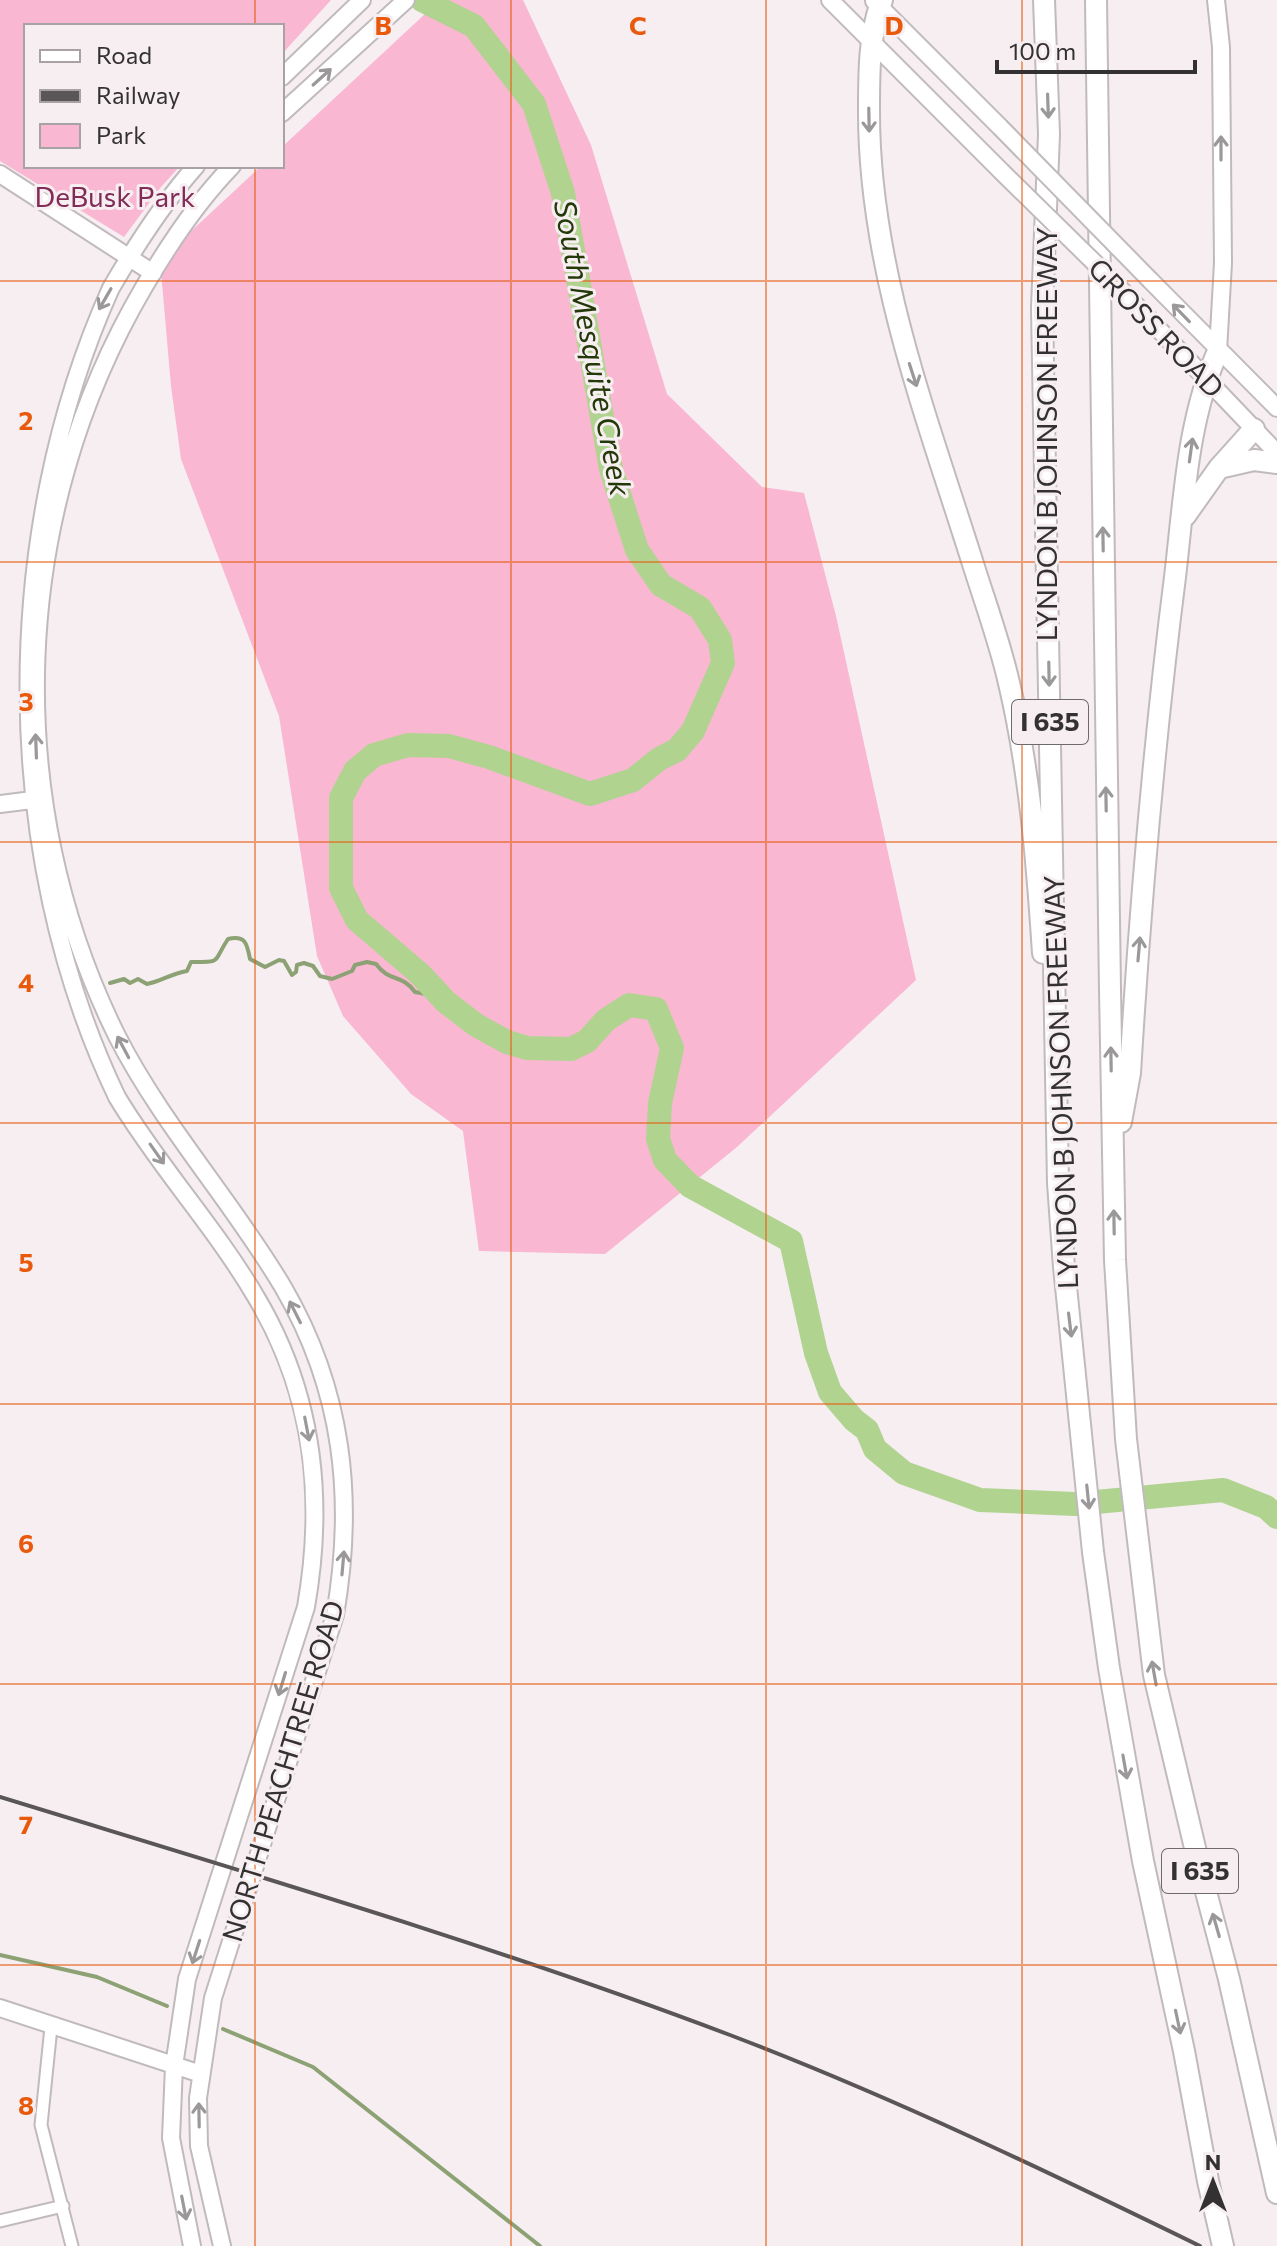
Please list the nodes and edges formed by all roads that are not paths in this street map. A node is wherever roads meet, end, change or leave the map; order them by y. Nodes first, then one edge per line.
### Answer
1 (362, 0) edge
2 (406, 0) edge
3 (830, 0) edge
4 (1044, 0) edge
5 (1096, 0) edge
6 (1216, 0) edge
7 (878, 2) edge
8 (872, 42) junction
9 (284, 75) edge
10 (284, 111) edge
11 (194, 168) edge
12 (230, 168) edge
13 (0, 174) edge
14 (129, 257) junction
15 (153, 273) junction
16 (1218, 351) junction
17 (1206, 379) junction
18 (1277, 407) edge
19 (1254, 429) junction
20 (1277, 453) edge
21 (1277, 463) edge
22 (1219, 468) junction
23 (32, 481) dead end
24 (1181, 523) junction
25 (38, 778) junction
26 (40, 799) junction
27 (11, 807) edge
28 (32, 893) dead end
29 (142, 1082) junction
30 (118, 1098) junction
31 (1113, 1165) junction
32 (1058, 1183) junction
33 (1229, 1979) junction
34 (0, 2008) edge
35 (51, 2027) junction
36 (174, 2066) junction
37 (201, 2074) junction
38 (1277, 2152) edge
39 (1208, 2181) junction
40 (1277, 2193) edge
41 (63, 2206) junction
42 (0, 2221) edge
43 (72, 2246) edge
44 (192, 2246) edge
45 (222, 2246) edge
46 (1215, 2246) edge
47 (1223, 2246) edge

1 - 9 main road
10 -> 2 main road
3 - 8 main road, GROSS ROAD
4 -> 32 highway, LYNDON B JOHNSON FREEWAY / I 635
31 -> 5 highway, LYNDON B JOHNSON FREEWAY / I 635
16 -> 6 main road
7 - 8 highway
16 -> 7 main road, GROSS ROAD, bridge
8 - 17 main road, GROSS ROAD, bridge
8 -> 32 highway
11 - 14 main road
12 - 15 main road, NORTH PEACHTREE ROAD
13 - 14 main road
14 - 15 main road
14 -> 23 main road
25 -> 15 main road, NORTH PEACHTREE ROAD
16 - 17 highway
16 - 18 main road, GROSS ROAD
17 - 19 main road, GROSS ROAD
24 -> 17 highway
18 - 19 main road
19 - 20 main road, GROSS ROAD
19 - 22 highway
21 - 22 highway
22 - 24 highway
31 -> 24 highway
25 - 26 main road, NORTH PEACHTREE ROAD
25 - 27 main road
26 - 27 main road
29 -> 26 main road, NORTH PEACHTREE ROAD
28 - 30 main road, NORTH PEACHTREE ROAD
29 - 30 main road
37 -> 29 main road, NORTH PEACHTREE ROAD
30 -> 36 main road, NORTH PEACHTREE ROAD
33 -> 31 highway, LYNDON B JOHNSON FREEWAY / I 635
32 -> 39 highway, LYNDON B JOHNSON FREEWAY / I 635
33 - 38 highway
33 - 40 highway, LYNDON B JOHNSON FREEWAY / I 635
34 - 35 main road
35 - 36 main road
35 - 41 street
36 - 37 main road
36 -> 44 main road, NORTH PEACHTREE ROAD
45 -> 37 main road, NORTH PEACHTREE ROAD
39 - 46 highway
39 - 47 highway, LYNDON B JOHNSON FREEWAY / I 635
41 - 42 street
41 - 43 street

